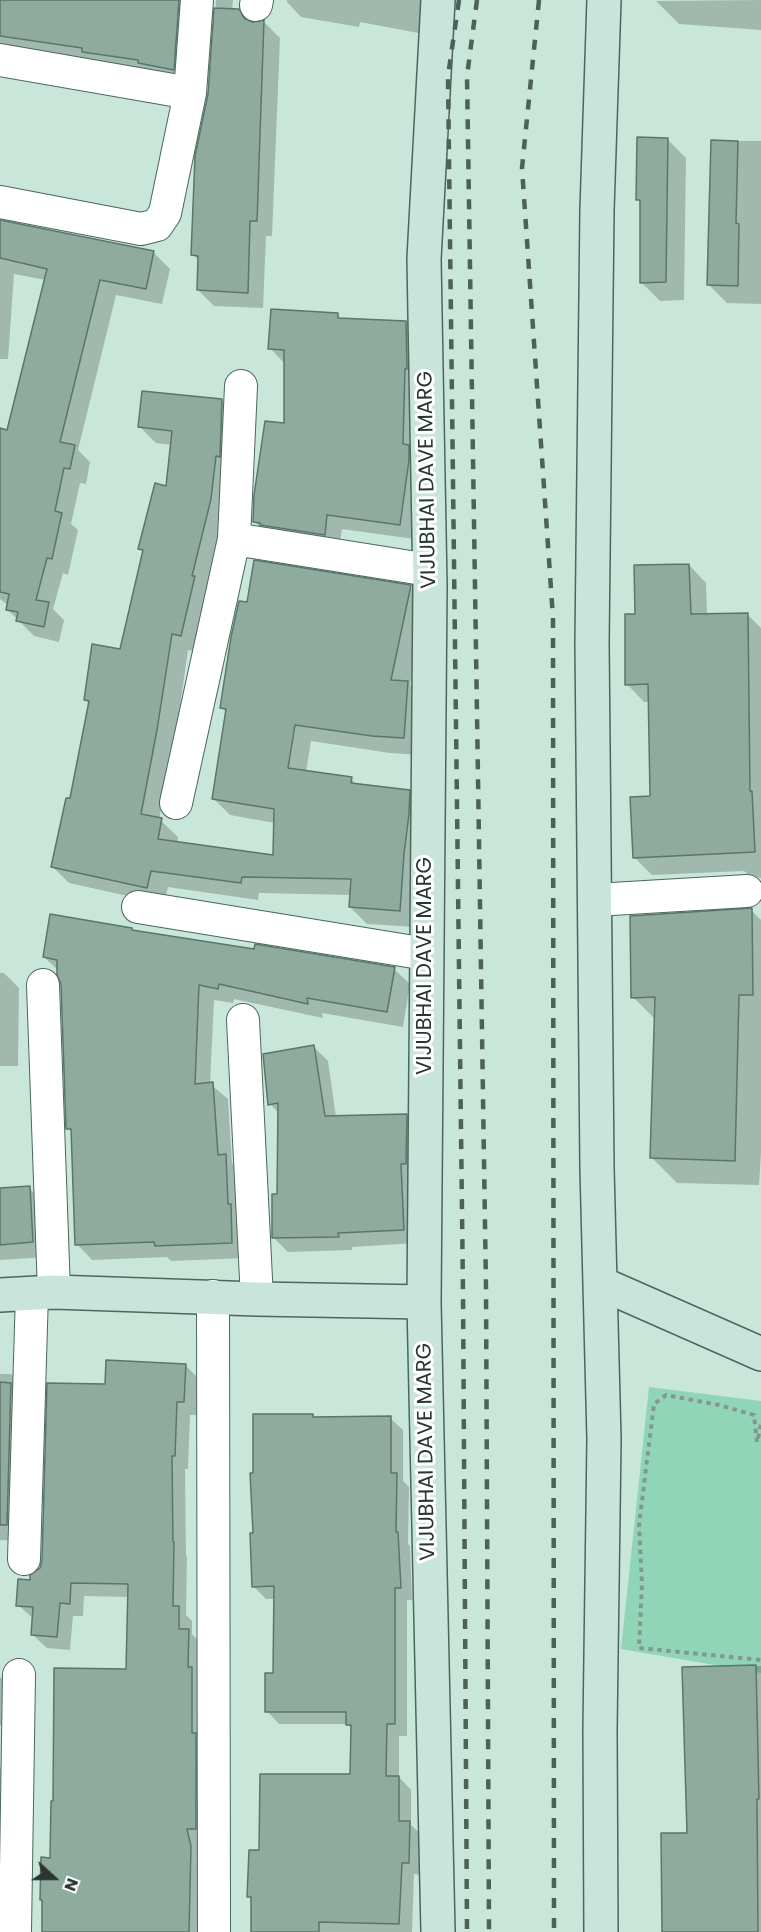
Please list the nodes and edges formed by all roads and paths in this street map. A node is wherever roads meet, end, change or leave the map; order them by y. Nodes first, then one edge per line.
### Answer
1 (197, 0) edge
2 (438, 0) edge
3 (604, 0) edge
4 (0, 60) edge
5 (190, 93) junction
6 (0, 202) edge
7 (242, 386) dead end
8 (234, 539) junction
9 (429, 570) junction
10 (176, 803) dead end
11 (747, 891) dead end
12 (595, 900) junction
13 (138, 907) dead end
14 (426, 954) junction
15 (44, 985) dead end
16 (243, 1020) dead end
17 (600, 1283) junction
18 (43, 1292) junction
19 (0, 1295) edge
20 (213, 1296) junction
21 (257, 1299) junction
22 (424, 1302) junction
23 (761, 1354) edge
24 (761, 1424) edge
25 (759, 1444) edge
26 (24, 1559) dead end
27 (761, 1660) edge
28 (19, 1675) dead end
29 (15, 1932) edge
30 (214, 1932) edge
31 (438, 1932) edge
32 (601, 1932) edge

1 - 5 street
2 - 9 street, VIJUBHAI DAVE MARG
3 - 12 street
4 - 5 street
5 - 6 street
7 - 8 street
8 - 9 street
8 - 10 street
9 - 14 street, VIJUBHAI DAVE MARG
11 - 12 street
12 - 17 street
13 - 14 street
14 - 22 street, VIJUBHAI DAVE MARG
15 - 18 street
16 - 21 street
17 - 23 street
17 - 32 street
18 - 19 street
18 - 20 street
18 - 26 street
20 - 21 street
20 - 30 street
21 - 22 street
22 - 31 street, VIJUBHAI DAVE MARG
24 - 25 path
25 - 27 path
28 - 29 street

